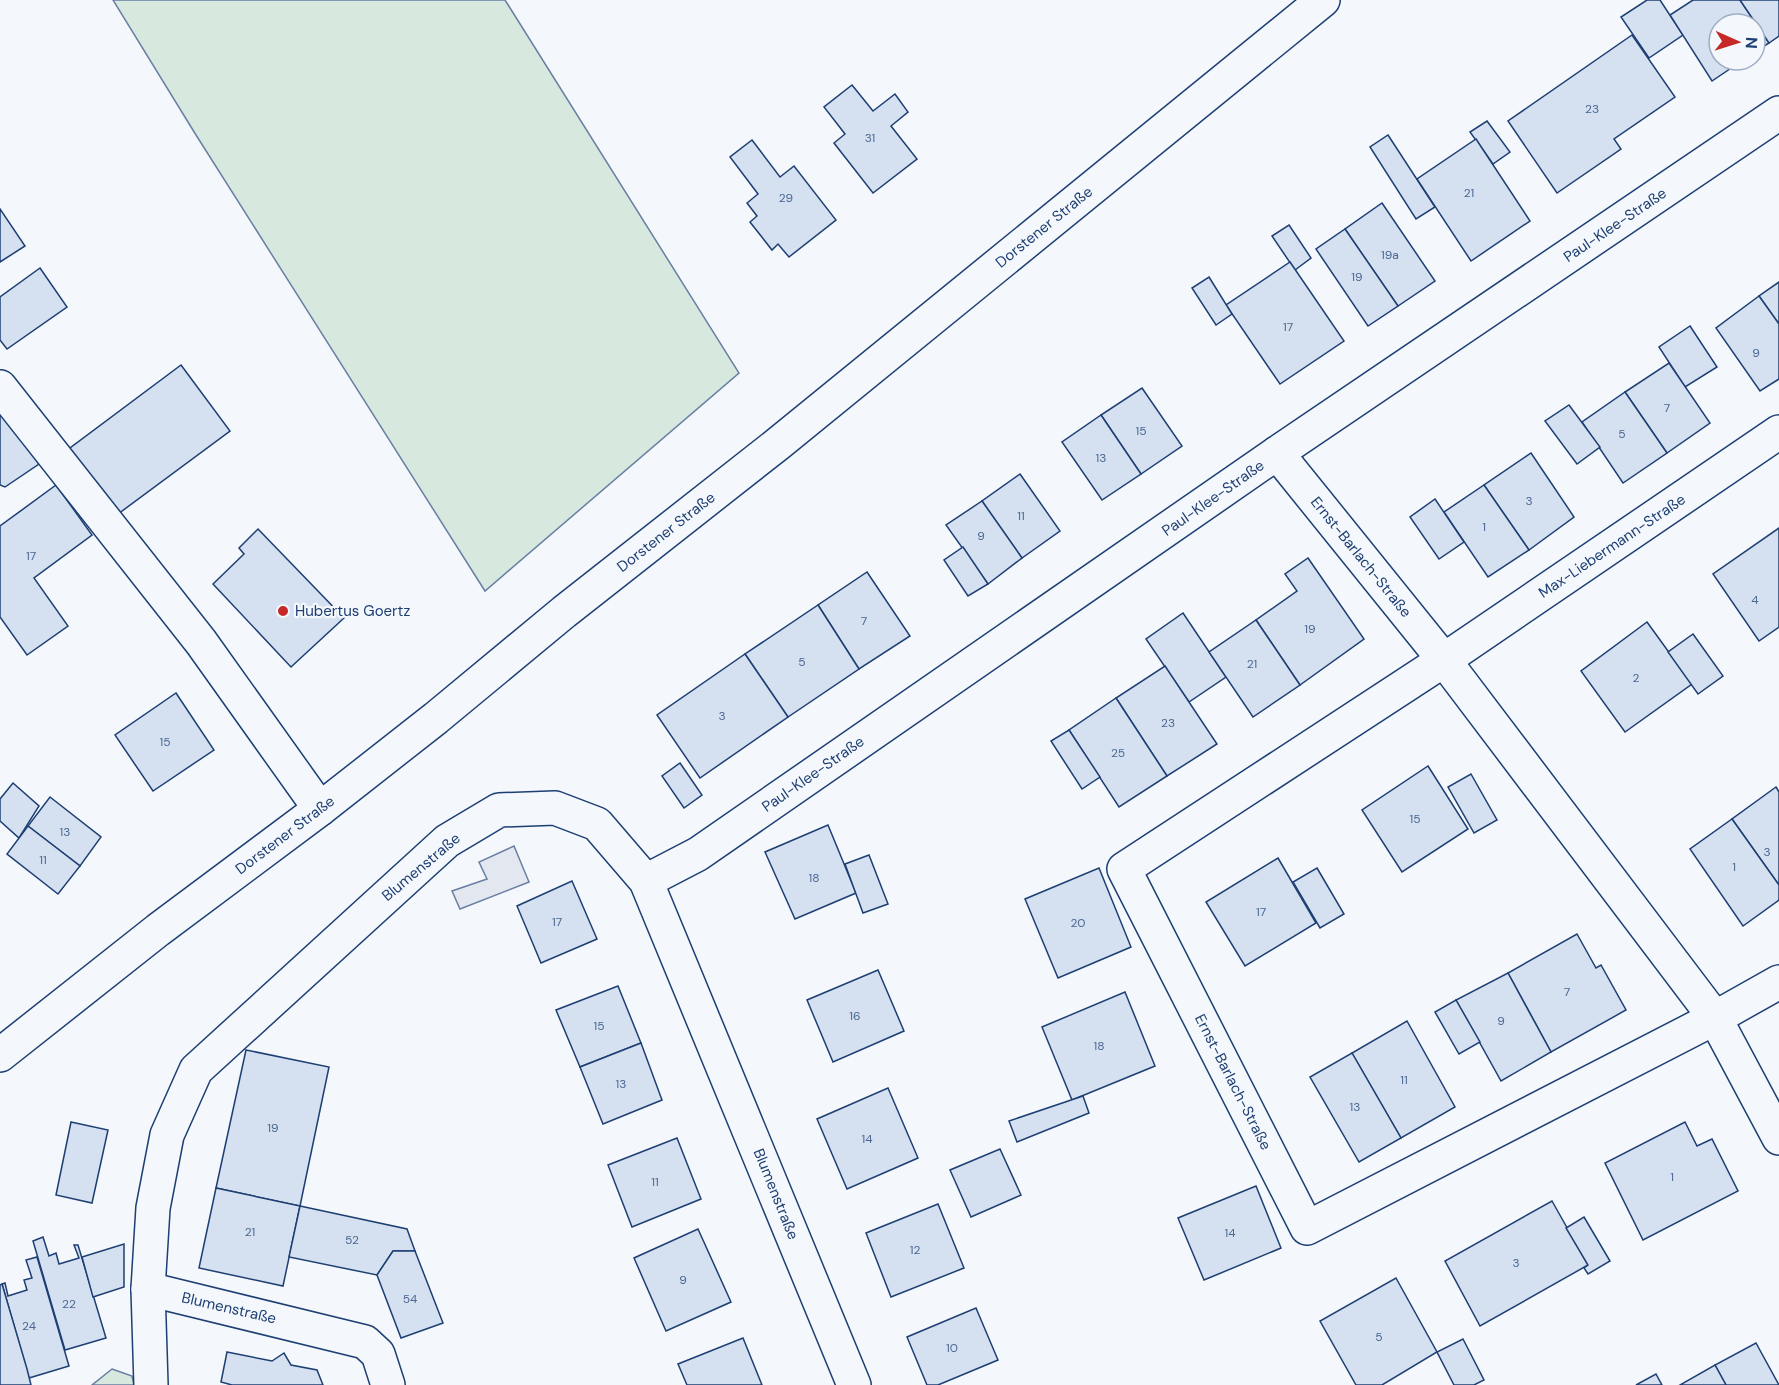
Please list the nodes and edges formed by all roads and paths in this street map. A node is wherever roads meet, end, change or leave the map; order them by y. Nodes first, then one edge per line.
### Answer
1 (1323, 0) edge
2 (1779, 113) edge
3 (0, 387) edge
4 (1779, 432) edge
5 (1277, 453) junction
6 (1444, 660) junction
7 (320, 809) junction
8 (646, 881) junction
9 (1779, 982) edge
10 (1715, 1018) junction
11 (0, 1055) edge
12 (1779, 1138) edge
13 (148, 1288) junction
14 (151, 1385) edge
15 (388, 1385) edge
16 (854, 1385) edge

1 - 7 street, Dorstener Straße
2 - 5 street, Paul-Klee-Straße
3 - 7 street
4 - 6 street, Max-Liebermann-Straße
5 - 6 street, Ernst-Barlach-Straße
5 - 8 street, Paul-Klee-Straße
6 - 10 street, Ernst-Barlach-Straße
6 - 10 street, Ernst-Barlach-Straße
7 - 11 street, Dorstener Straße
8 - 13 street, Blumenstraße
8 - 16 street, Blumenstraße
9 - 10 street
10 - 12 street, Ernst-Barlach-Straße
13 - 14 street, Blumenstraße
13 - 15 street, Blumenstraße

